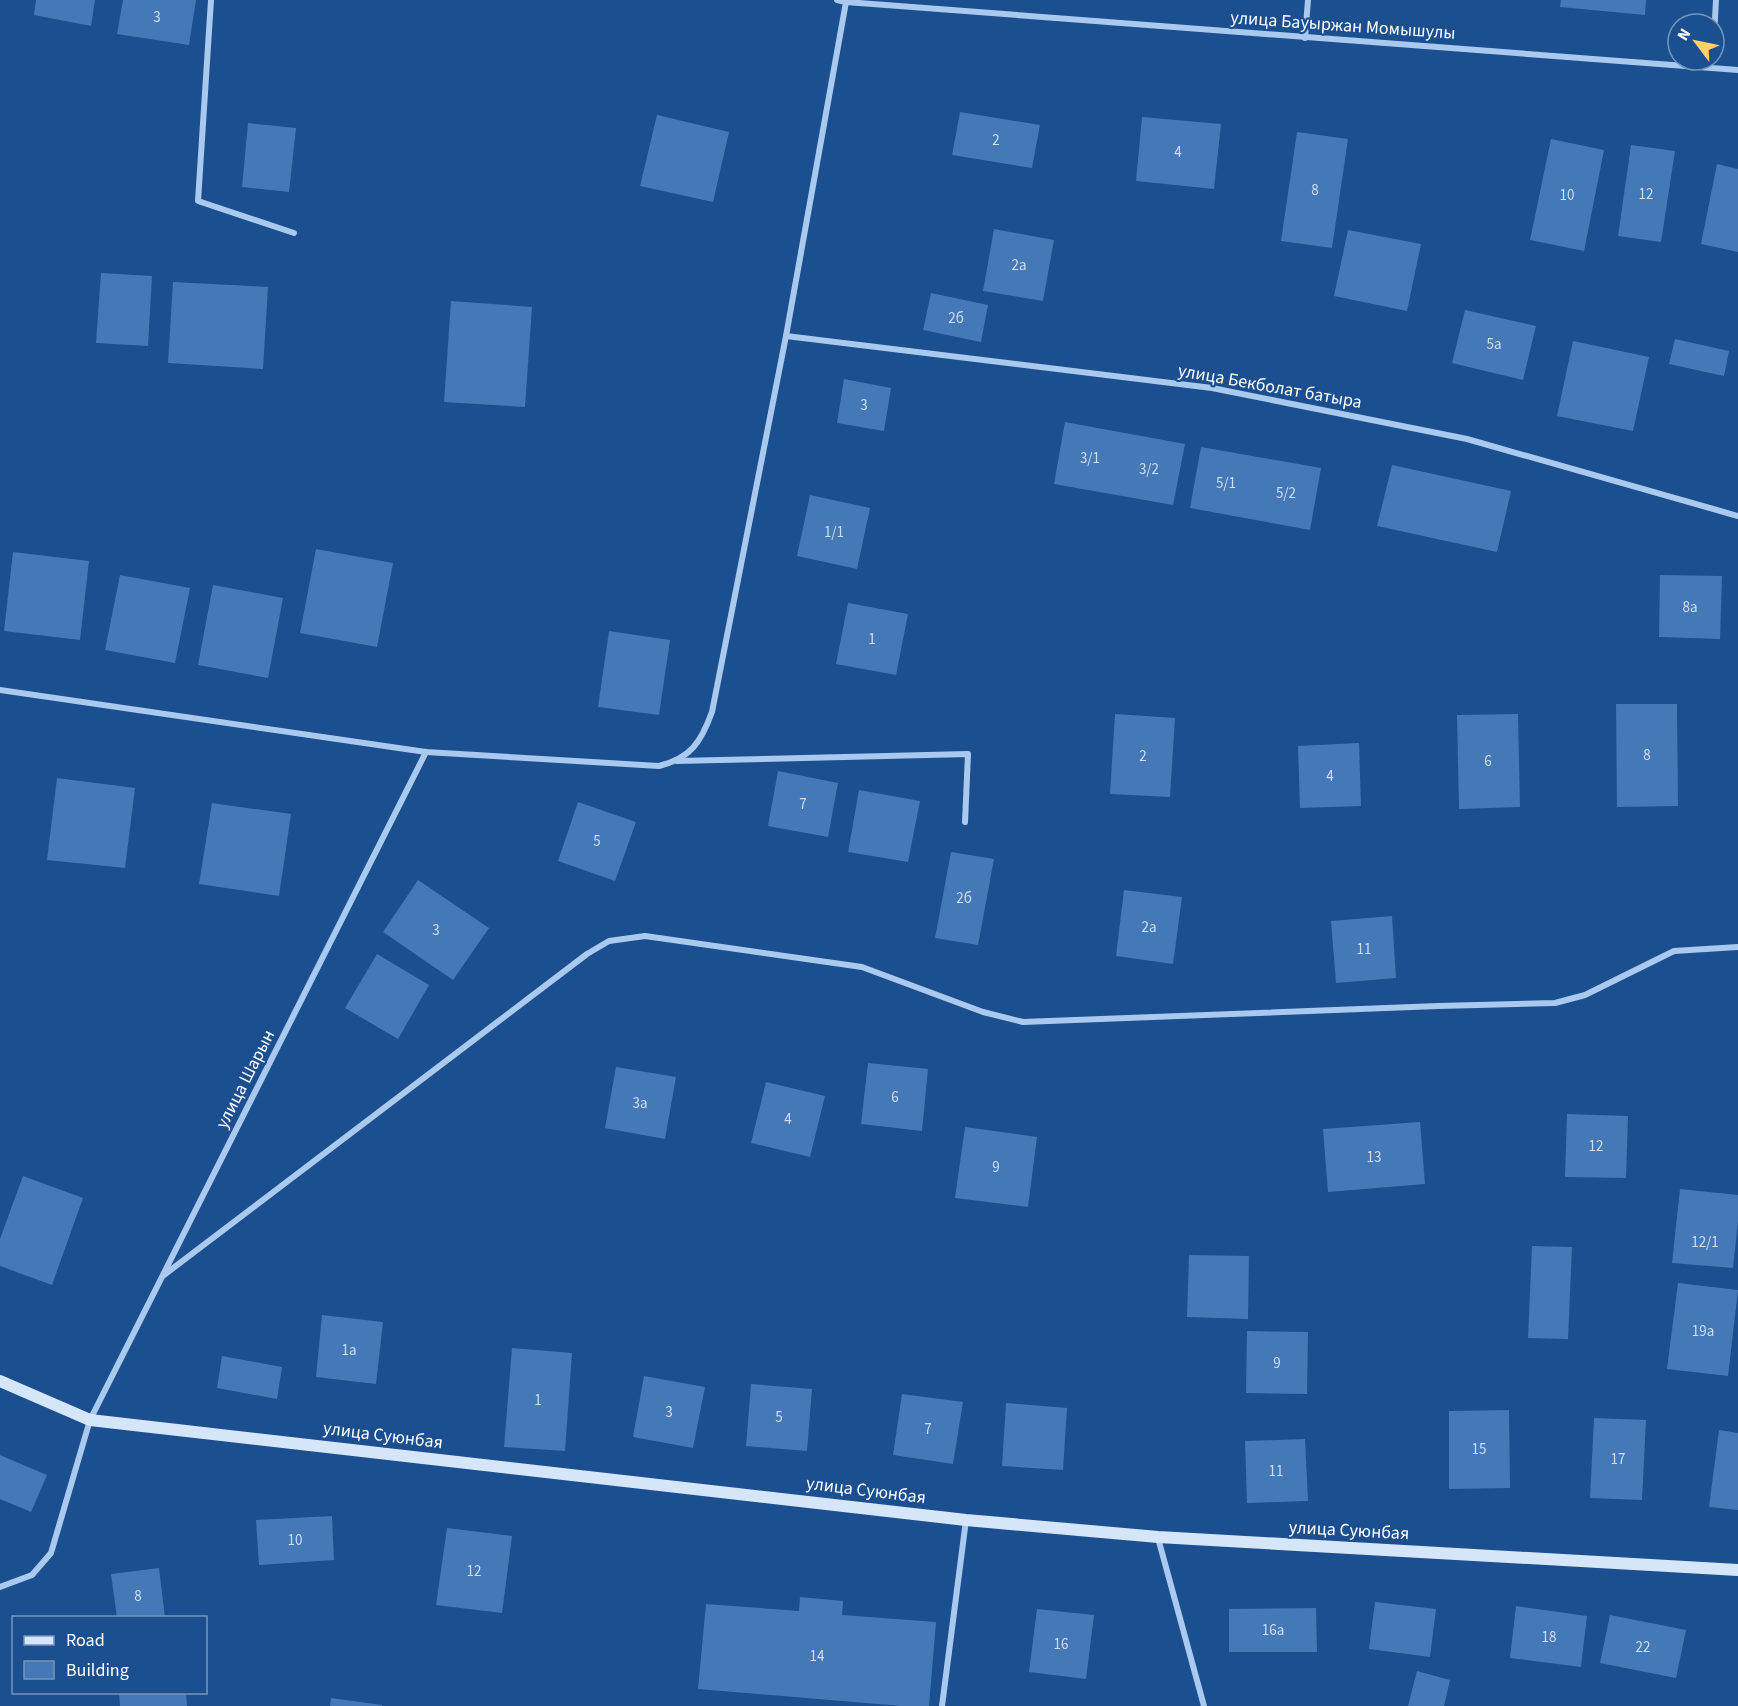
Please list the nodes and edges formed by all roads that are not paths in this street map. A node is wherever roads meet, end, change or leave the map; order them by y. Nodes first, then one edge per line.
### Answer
1 (211, 0) edge
2 (837, 0) edge
3 (1308, 0) edge
4 (846, 2) junction
5 (1305, 38) junction
6 (1666, 65) edge
7 (294, 233) dead end
8 (786, 336) junction
9 (1738, 516) edge
10 (0, 690) edge
11 (426, 752) junction
12 (677, 761) junction
13 (965, 822) dead end
14 (1738, 947) edge
15 (164, 1275) junction
16 (0, 1381) edge
17 (90, 1420) junction
18 (966, 1520) junction
19 (1158, 1537) junction
20 (1738, 1570) edge
21 (0, 1587) edge
22 (942, 1706) edge
23 (1204, 1706) edge

1 - 7 street
2 - 4 street, улица Бауыржан Момышулы
3 - 5 street
4 - 5 street, улица Бауыржан Момышулы
4 - 8 street
5 - 6 street, улица Бауыржан Момышулы
8 - 9 street, улица Бекболат батыра
8 - 12 street
10 - 11 street
11 - 12 street
11 - 15 street, улица Шарын
12 - 13 street
14 - 15 street
15 - 17 street, улица Шарын
16 - 17 main road, улица Суюнбая
17 - 18 main road, улица Суюнбая
17 - 21 street, улица Шарын
18 - 19 main road, улица Суюнбая
18 - 22 street
19 - 20 main road, улица Суюнбая
19 - 23 street

